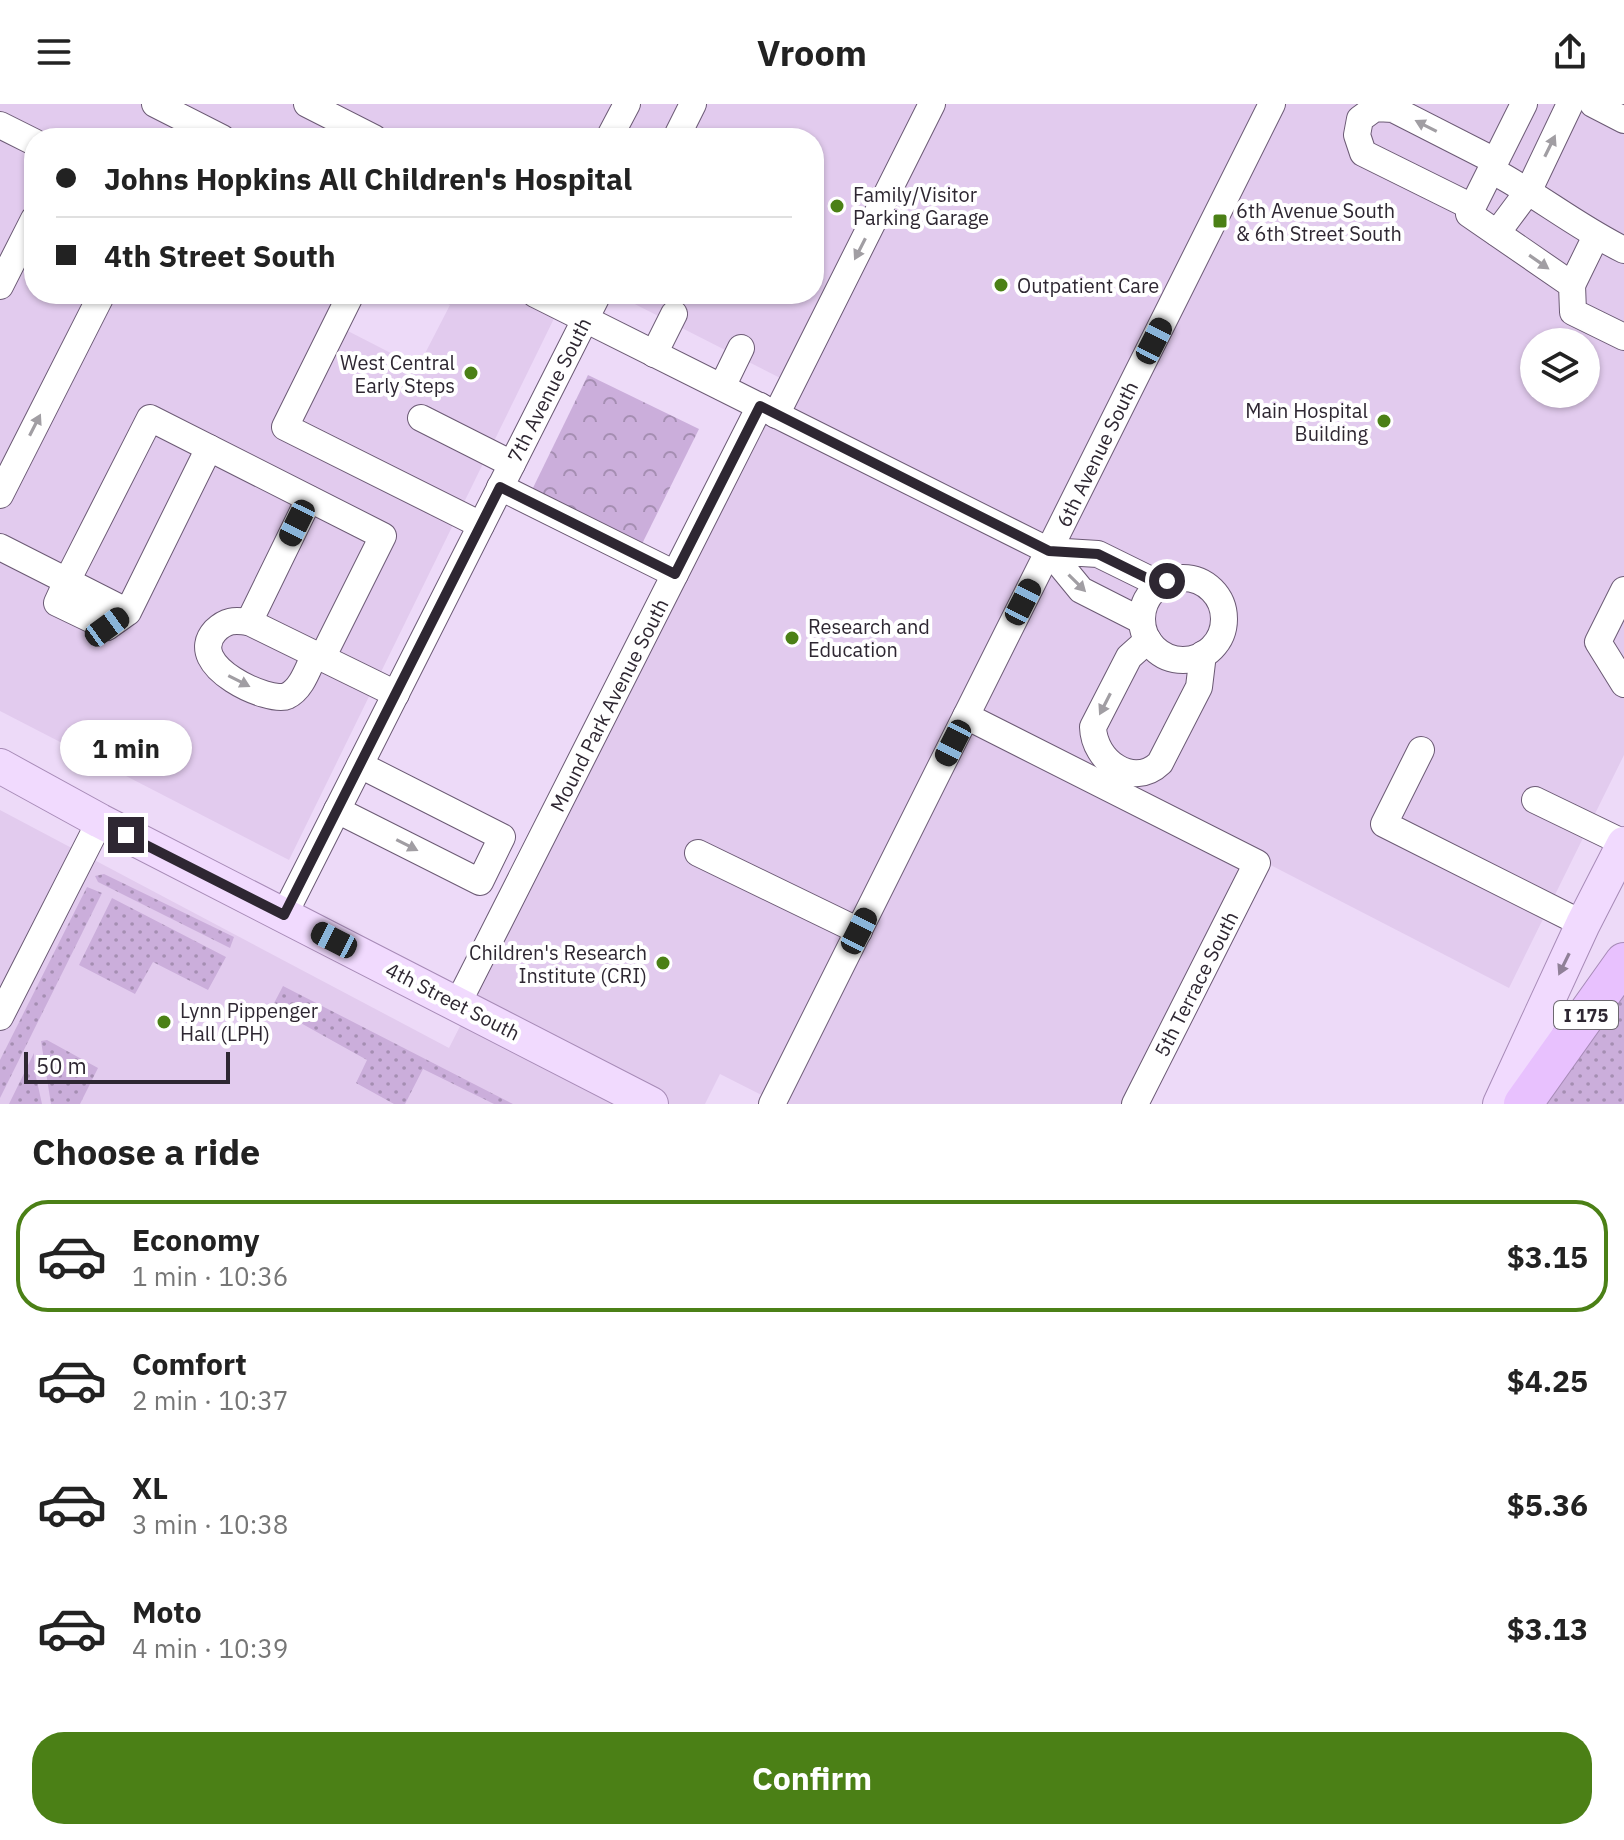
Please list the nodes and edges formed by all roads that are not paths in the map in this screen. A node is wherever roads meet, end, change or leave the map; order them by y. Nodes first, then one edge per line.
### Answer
1 (3, 104) edge
2 (155, 104) edge
3 (307, 104) edge
4 (627, 104) edge
5 (693, 104) edge
6 (932, 104) edge
7 (1272, 104) edge
8 (1524, 104) edge
9 (1570, 104) edge
10 (1593, 104) edge
11 (0, 110) edge
12 (1624, 120) edge
13 (190, 121) edge
14 (0, 125) edge
15 (354, 128) edge
16 (614, 128) edge
17 (681, 128) edge
18 (24, 137) edge
19 (1493, 166) junction
20 (1529, 190) junction
21 (1472, 207) junction
22 (1497, 233) junction
23 (1596, 236) junction
24 (24, 239) edge
25 (1624, 250) edge
26 (1572, 285) junction
27 (0, 286) edge
28 (97, 304) edge
29 (346, 304) edge
30 (555, 304) edge
31 (593, 304) edge
32 (674, 314) dead end
33 (585, 319) junction
34 (1624, 337) edge
35 (741, 348) dead end
36 (654, 354) junction
37 (722, 387) junction
38 (768, 410) junction
39 (421, 418) dead end
40 (209, 448) junction
41 (506, 476) junction
42 (0, 495) edge
43 (309, 499) junction
44 (481, 525) junction
45 (0, 547) edge
46 (1049, 551) junction
47 (675, 574) junction
48 (67, 581) junction
49 (1161, 585) junction
50 (1624, 590) edge
51 (249, 622) junction
52 (1145, 631) junction
53 (1203, 654) junction
54 (318, 656) junction
55 (1624, 684) edge
56 (396, 694) junction
57 (966, 716) junction
58 (1421, 750) dead end
59 (360, 765) junction
60 (0, 766) edge
61 (1535, 800) dead end
62 (337, 810) junction
63 (100, 821) junction
64 (1624, 844) edge
65 (698, 853) dead end
66 (284, 915) junction
67 (1583, 924) junction
68 (859, 931) junction
69 (1624, 962) edge
70 (10, 970) edge
71 (458, 1003) junction
72 (0, 1017) edge
73 (651, 1104) edge
74 (772, 1104) edge
75 (1135, 1104) edge
76 (1500, 1104) edge
77 (1523, 1104) edge

1 - 11 street
2 - 13 street
3 - 15 street
4 - 16 street
5 - 17 street
6 -> 38 street, Mound Park Avenue South
7 - 46 street, 6th Avenue South
8 - 19 street
20 -> 9 street
10 - 12 street
14 - 18 street
19 - 20 street
19 - 21 street
19 -> 21 street
20 - 22 street
20 - 23 street
21 - 22 street
22 -> 26 street
23 - 25 street
23 - 26 street
24 - 27 street
26 - 34 street
42 -> 28 street
29 - 44 street
30 - 33 street
31 - 33 street, 7th Avenue South
32 - 36 street
33 - 36 street
33 - 41 street, 7th Avenue South
35 - 37 street
36 - 37 street
37 - 38 street
38 - 46 street
38 - 47 street, Mound Park Avenue South
39 - 41 street
40 - 43 street
40 - 48 street
40 - 48 street
41 - 44 street, 7th Avenue South
41 - 47 street
43 - 51 street
43 - 54 street
44 - 56 street, 7th Avenue South
45 - 48 street
46 - 49 street
46 -> 52 street
46 - 57 street, 6th Avenue South
47 - 71 street, Mound Park Avenue South
49 - 52 street
49 - 53 street
50 - 55 street
51 - 54 street
51 -> 54 street
52 - 53 street
52 -> 53 street
54 - 56 street
56 - 59 street, 7th Avenue South
57 - 68 street, 6th Avenue South
57 - 75 street, 5th Terrace South
58 - 67 street
59 - 62 street, 7th Avenue South
62 -> 59 street
60 - 63 main road, 4th Street South
61 - 64 street
62 - 66 street, 7th Avenue South
63 - 66 main road, 4th Street South
63 - 70 street
64 - 67 main road
65 - 68 street
66 - 71 main road, 4th Street South
67 -> 76 main road
68 - 74 street, 6th Avenue South
69 - 77 highway, I 175
70 - 72 street
71 - 73 main road, 4th Street South

